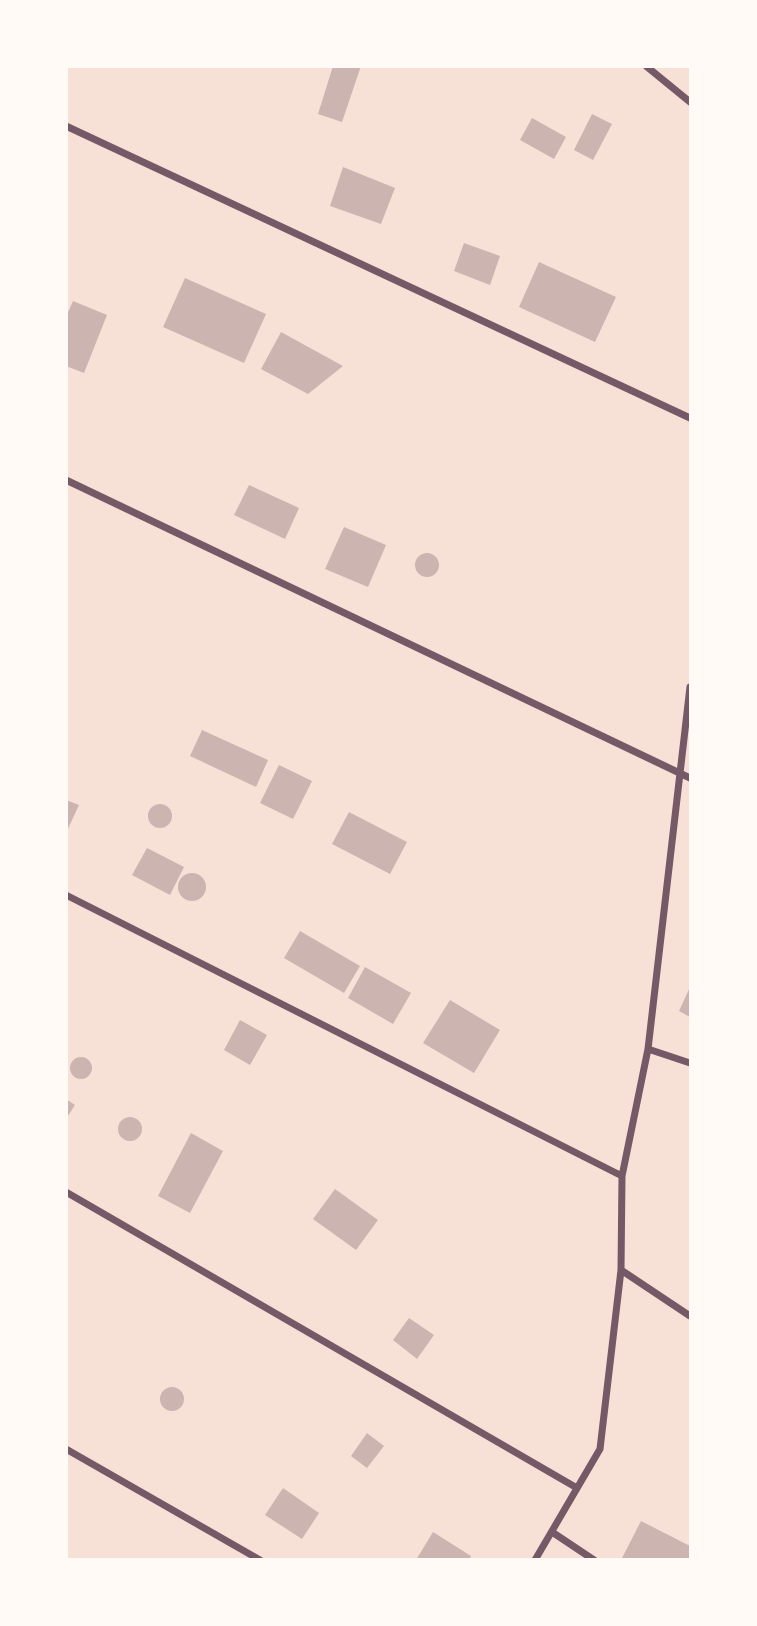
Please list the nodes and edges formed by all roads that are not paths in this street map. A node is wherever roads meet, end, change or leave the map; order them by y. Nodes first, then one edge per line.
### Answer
1 (646, 66) edge
2 (691, 102) edge
3 (66, 126) edge
4 (691, 418) edge
5 (66, 480) edge
6 (691, 687) edge
7 (680, 773) junction
8 (691, 778) edge
9 (66, 895) edge
10 (648, 1049) junction
11 (691, 1063) edge
12 (622, 1175) junction
13 (66, 1192) edge
14 (621, 1270) junction
15 (691, 1315) edge
16 (66, 1449) edge
17 (577, 1488) junction
18 (552, 1532) junction
19 (260, 1559) edge
20 (536, 1559) edge
21 (594, 1559) edge

1 - 2 street
3 - 4 street
5 - 7 street
6 - 7 street
7 - 8 street
7 - 10 street
9 - 12 street
10 - 11 street
10 - 12 street
12 - 14 street
13 - 17 street
14 - 15 street
14 - 17 street
16 - 19 street
17 - 18 street
18 - 20 street
18 - 21 street

